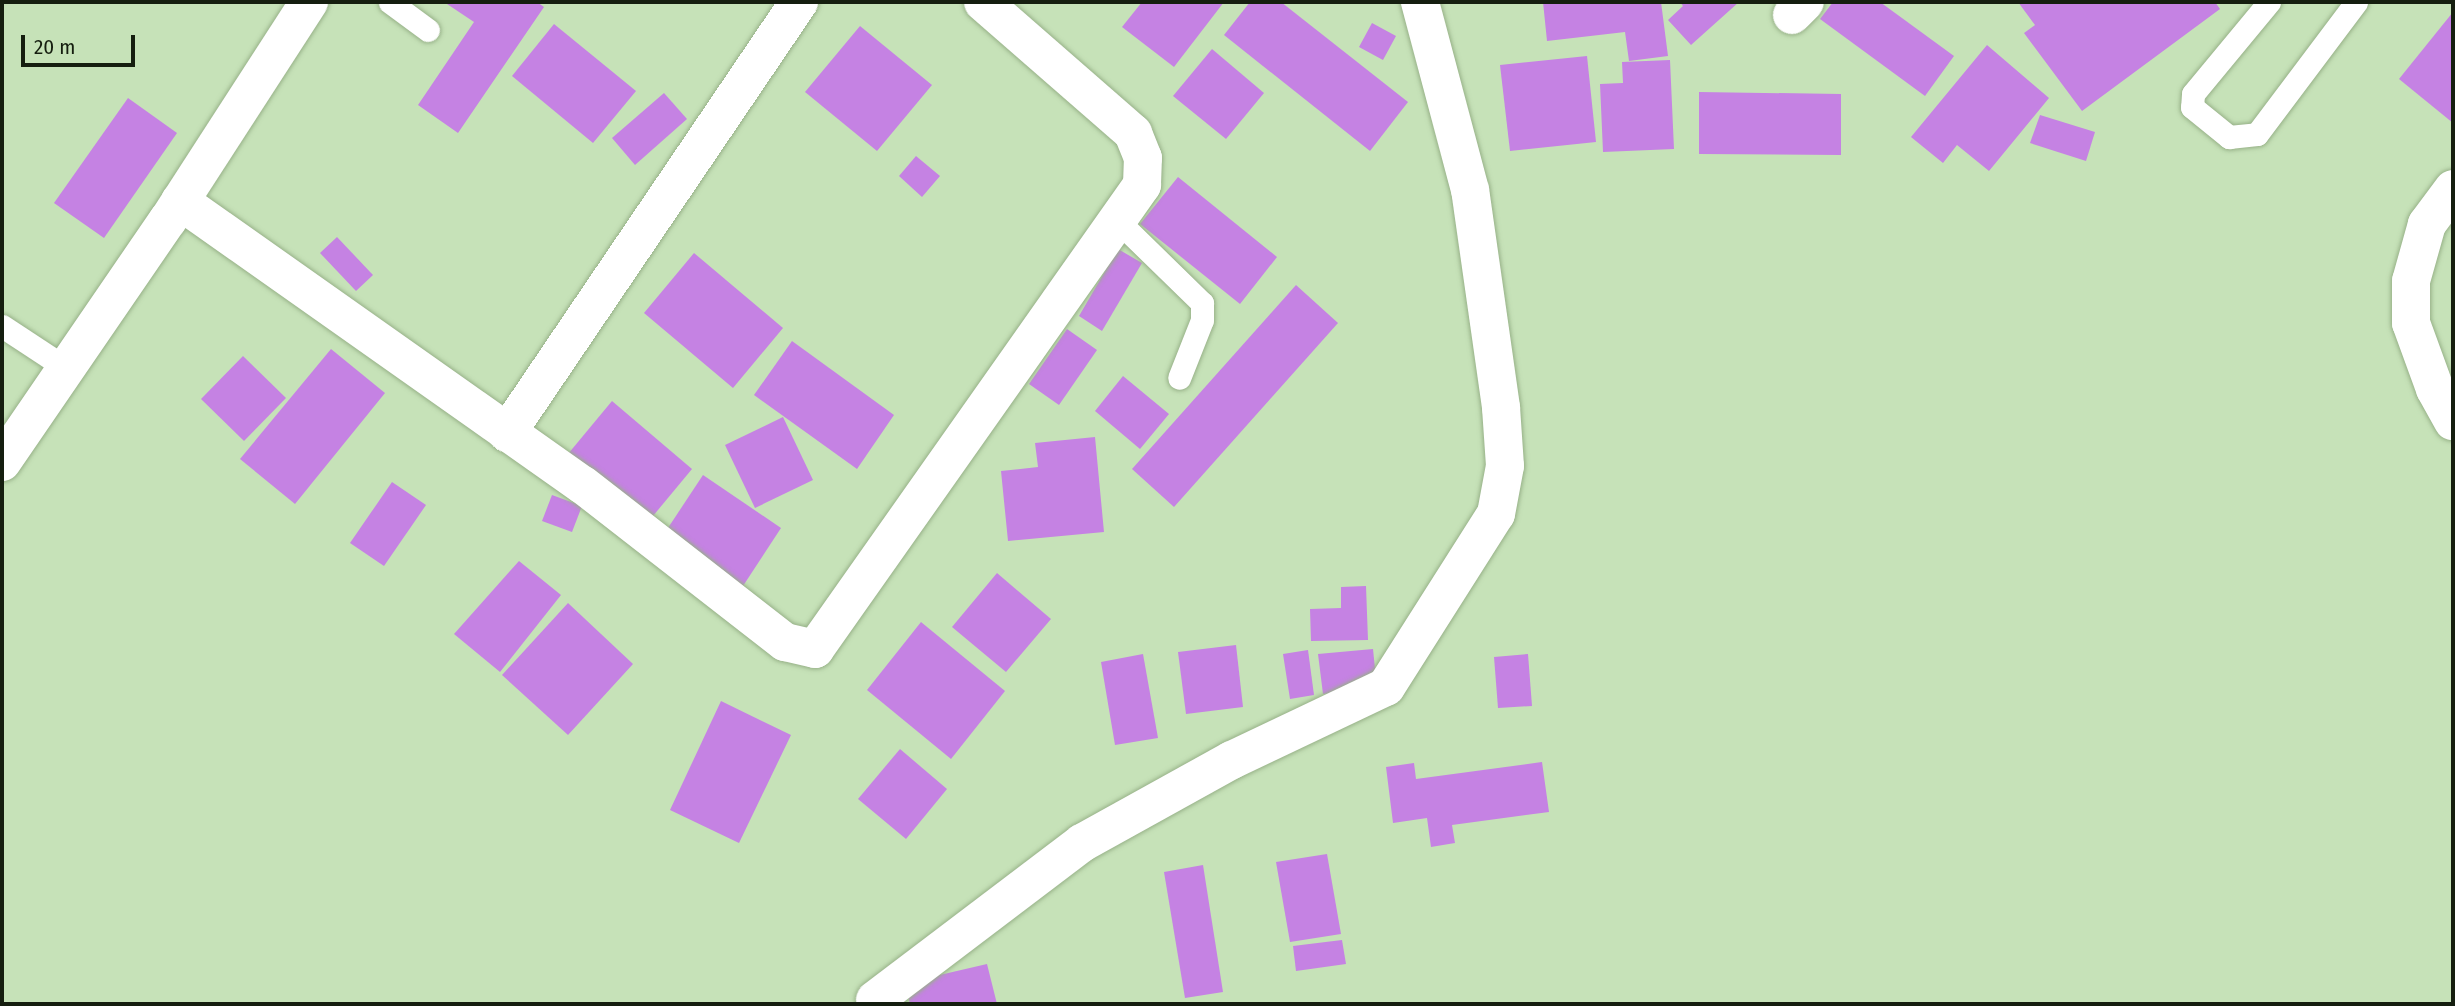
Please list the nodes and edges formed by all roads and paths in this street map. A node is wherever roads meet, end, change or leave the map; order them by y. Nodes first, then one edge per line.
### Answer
1 (309, 2) edge
2 (390, 2) edge
3 (799, 2) edge
4 (984, 2) edge
5 (1420, 2) edge
6 (2269, 2) edge
7 (2356, 2) edge
8 (428, 30) dead end
9 (2453, 189) edge
10 (180, 201) junction
11 (1117, 220) junction
12 (2, 326) edge
13 (66, 368) junction
14 (1179, 378) dead end
15 (2453, 421) edge
16 (507, 433) junction
17 (2, 462) edge
18 (874, 1000) dead end

1 - 10 street
2 - 8 lane
3 - 16 street
4 - 11 street
5 - 18 street
6 - 7 lane
9 - 15 street
10 - 13 street
10 - 16 street
11 - 14 lane
11 - 16 street
12 - 13 lane
13 - 17 street

